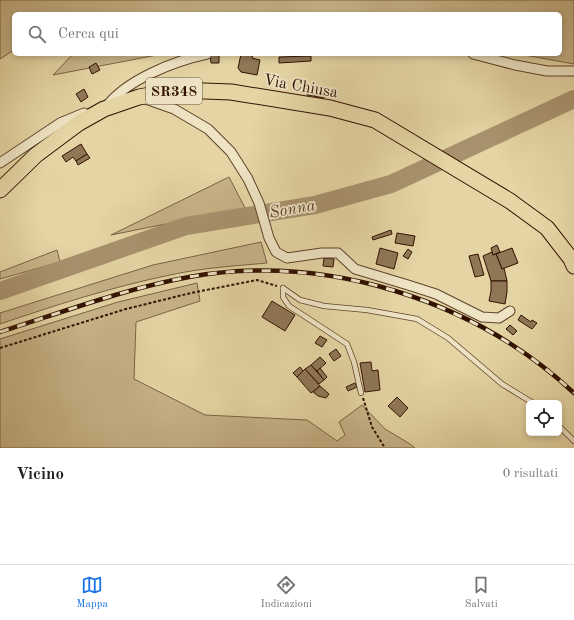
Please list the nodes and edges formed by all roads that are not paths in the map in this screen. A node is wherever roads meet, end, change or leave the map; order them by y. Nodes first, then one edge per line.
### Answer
1 (197, 56) edge
2 (481, 56) edge
3 (574, 71) edge
4 (140, 97) junction
5 (104, 110) junction
6 (0, 163) edge
7 (0, 190) edge
8 (574, 266) edge
9 (510, 311) dead end
10 (362, 393) road end
11 (528, 400) edge
12 (562, 429) edge
13 (574, 441) edge

1 - 5 street
2 - 3 street
4 - 5 main road, Via Chiusa / SR348
4 - 8 main road, Via Chiusa / SR348
4 - 9 street
5 - 6 street
5 - 7 main road, Via Chiusa / SR348
10 - 11 lane
12 - 13 lane

